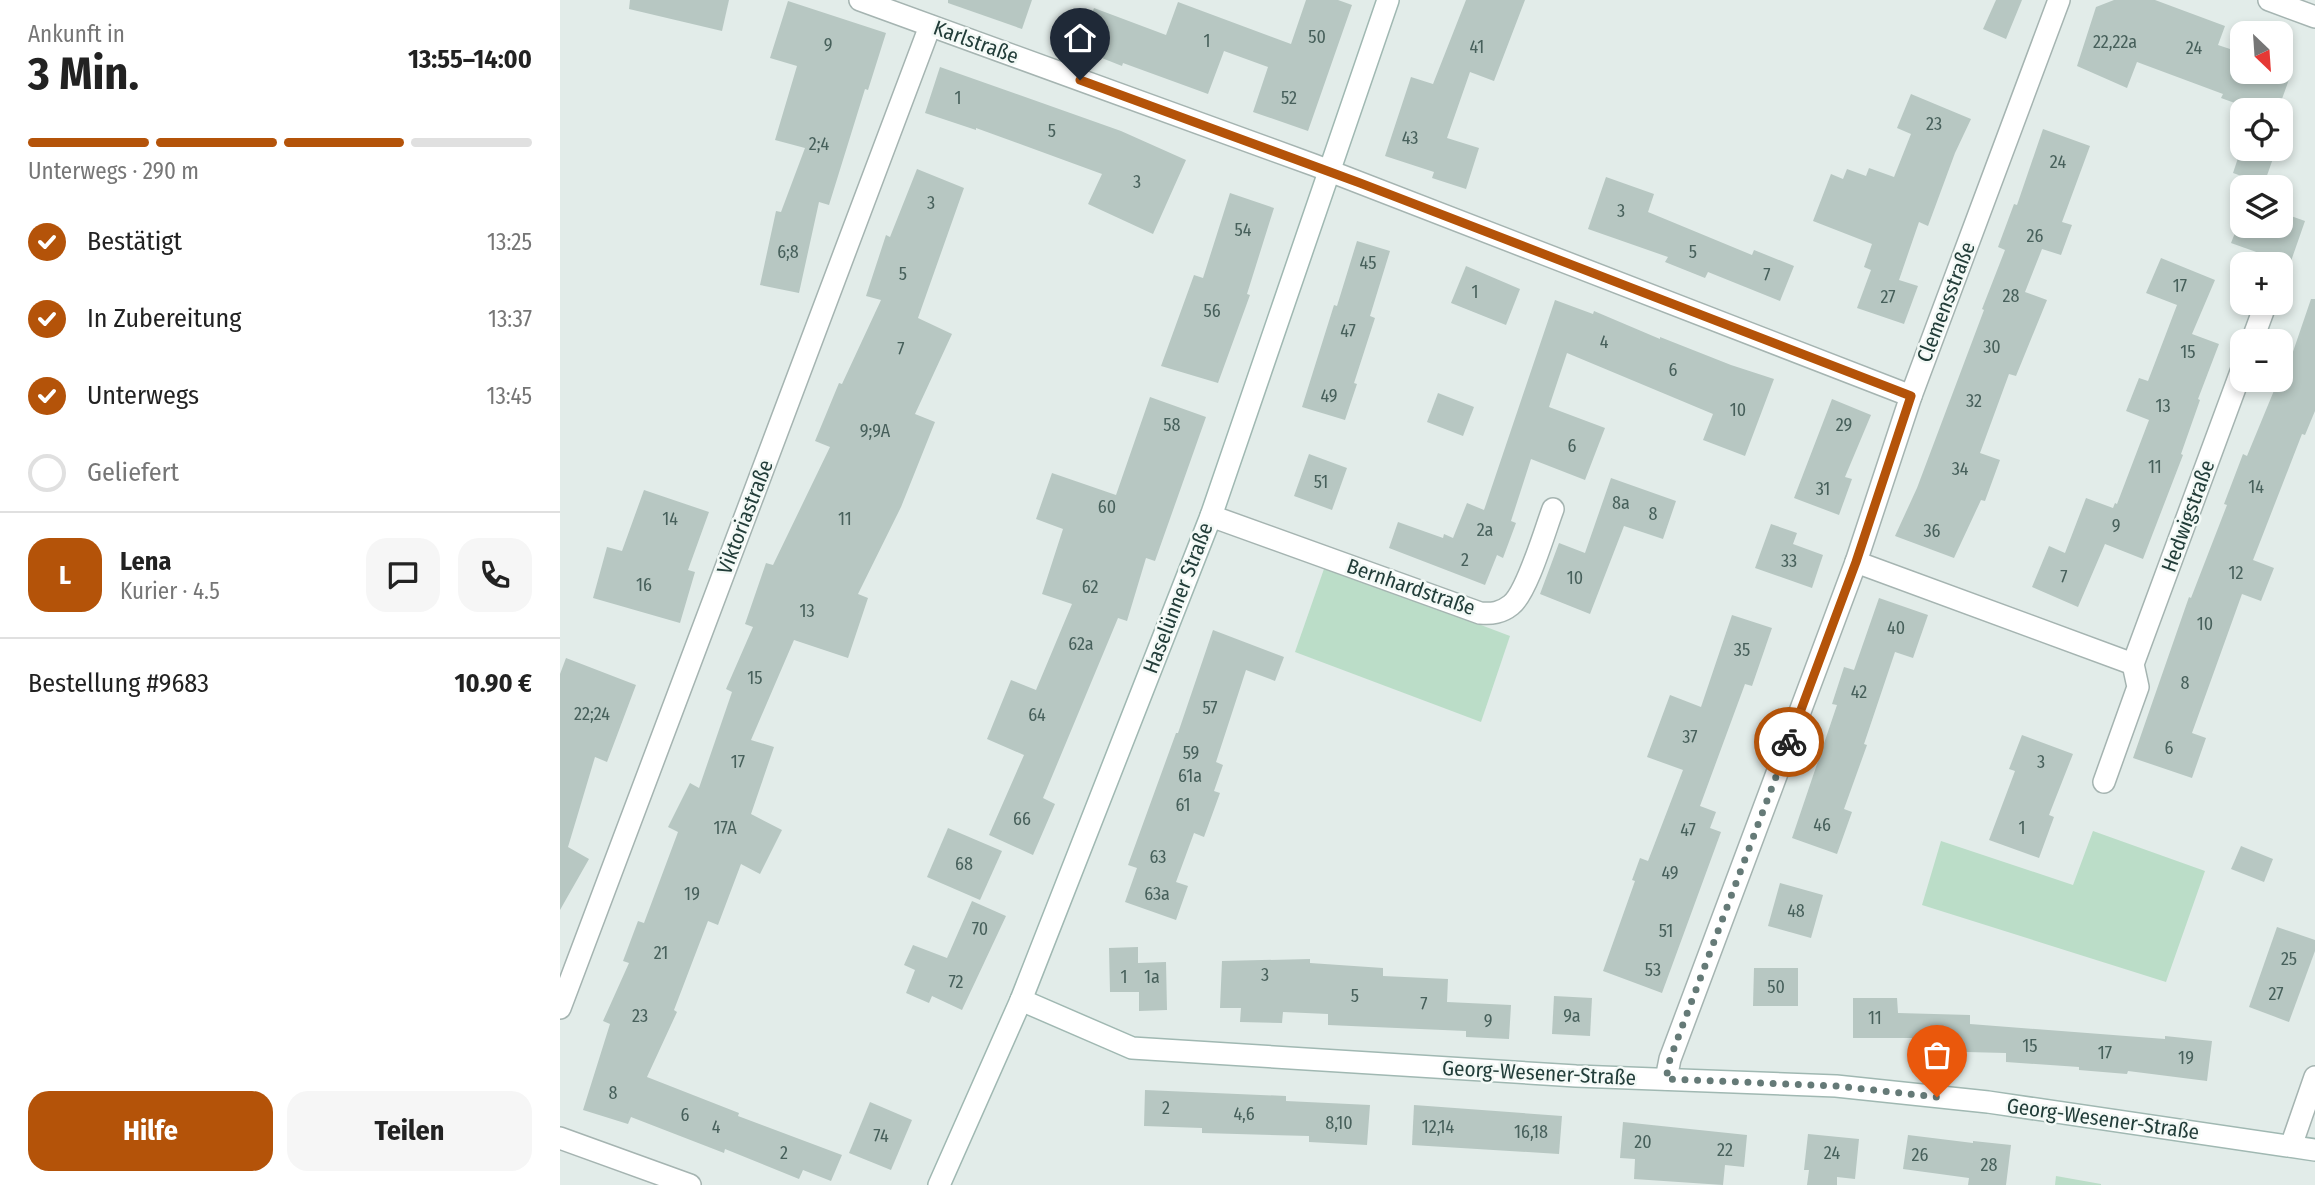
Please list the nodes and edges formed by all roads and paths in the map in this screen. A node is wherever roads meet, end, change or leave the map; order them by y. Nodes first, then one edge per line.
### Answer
1 (860, 0) edge
2 (1388, 0) edge
3 (2059, 0) edge
4 (2269, 0) edge
5 (2315, 17) edge
6 (930, 26) junction
7 (1329, 171) junction
8 (2234, 392) edge
9 (1911, 396) junction
10 (1553, 509) dead end
11 (1211, 516) junction
12 (1856, 562) junction
13 (2133, 664) junction
14 (2104, 782) dead end
15 (1021, 1000) junction
16 (560, 1008) edge
17 (2315, 1077) edge
18 (1666, 1079) junction
19 (560, 1138) edge
20 (2291, 1146) junction
21 (2315, 1150) edge
22 (690, 1185) edge
23 (939, 1185) edge

1 - 6 street, Karlstraße
2 - 7 street, Haselünner Straße
3 - 9 street, Clemensstraße
4 - 5 street
6 - 7 street, Karlstraße
6 - 16 street, Viktoriastraße
7 - 9 street, Karlstraße
7 - 11 street, Haselünner Straße
8 - 13 street, Hedwigstraße
9 - 12 street, Clemensstraße
10 - 11 street, Bernhardstraße
11 - 15 street, Haselünner Straße
12 - 13 street
12 - 18 street, Clemensstraße
13 - 14 street, Hedwigstraße
15 - 18 street, Georg-Wesener-Straße
15 - 23 street, Haselünner Straße
17 - 20 street
18 - 20 street, Georg-Wesener-Straße
19 - 22 street
20 - 21 street, Georg-Wesener-Straße

